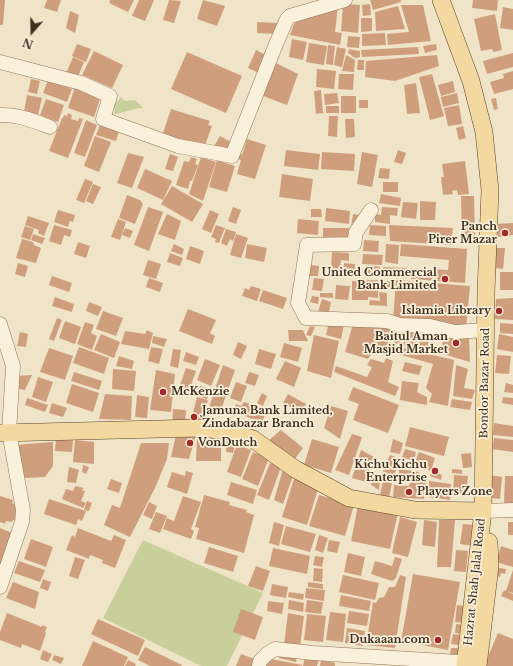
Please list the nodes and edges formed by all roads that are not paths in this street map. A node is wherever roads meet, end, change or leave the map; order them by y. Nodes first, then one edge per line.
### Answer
1 (345, 0) edge
2 (441, 0) edge
3 (0, 62) edge
4 (0, 115) edge
5 (50, 127) dead end
6 (371, 210) dead end
7 (0, 324) edge
8 (486, 330) junction
9 (4, 433) edge
10 (483, 510) junction
11 (513, 510) edge
12 (0, 586) edge
13 (472, 664) edge
14 (259, 666) edge

1 - 3 street
2 - 8 main road, Bondor Bazar Road
4 - 5 street
6 - 8 street
7 - 9 street
8 - 10 main road, Bondor Bazar Road
9 - 10 main road
9 - 12 street
10 - 11 street
10 - 13 main road, Hazrat Shah Jalal Road
13 - 14 street

